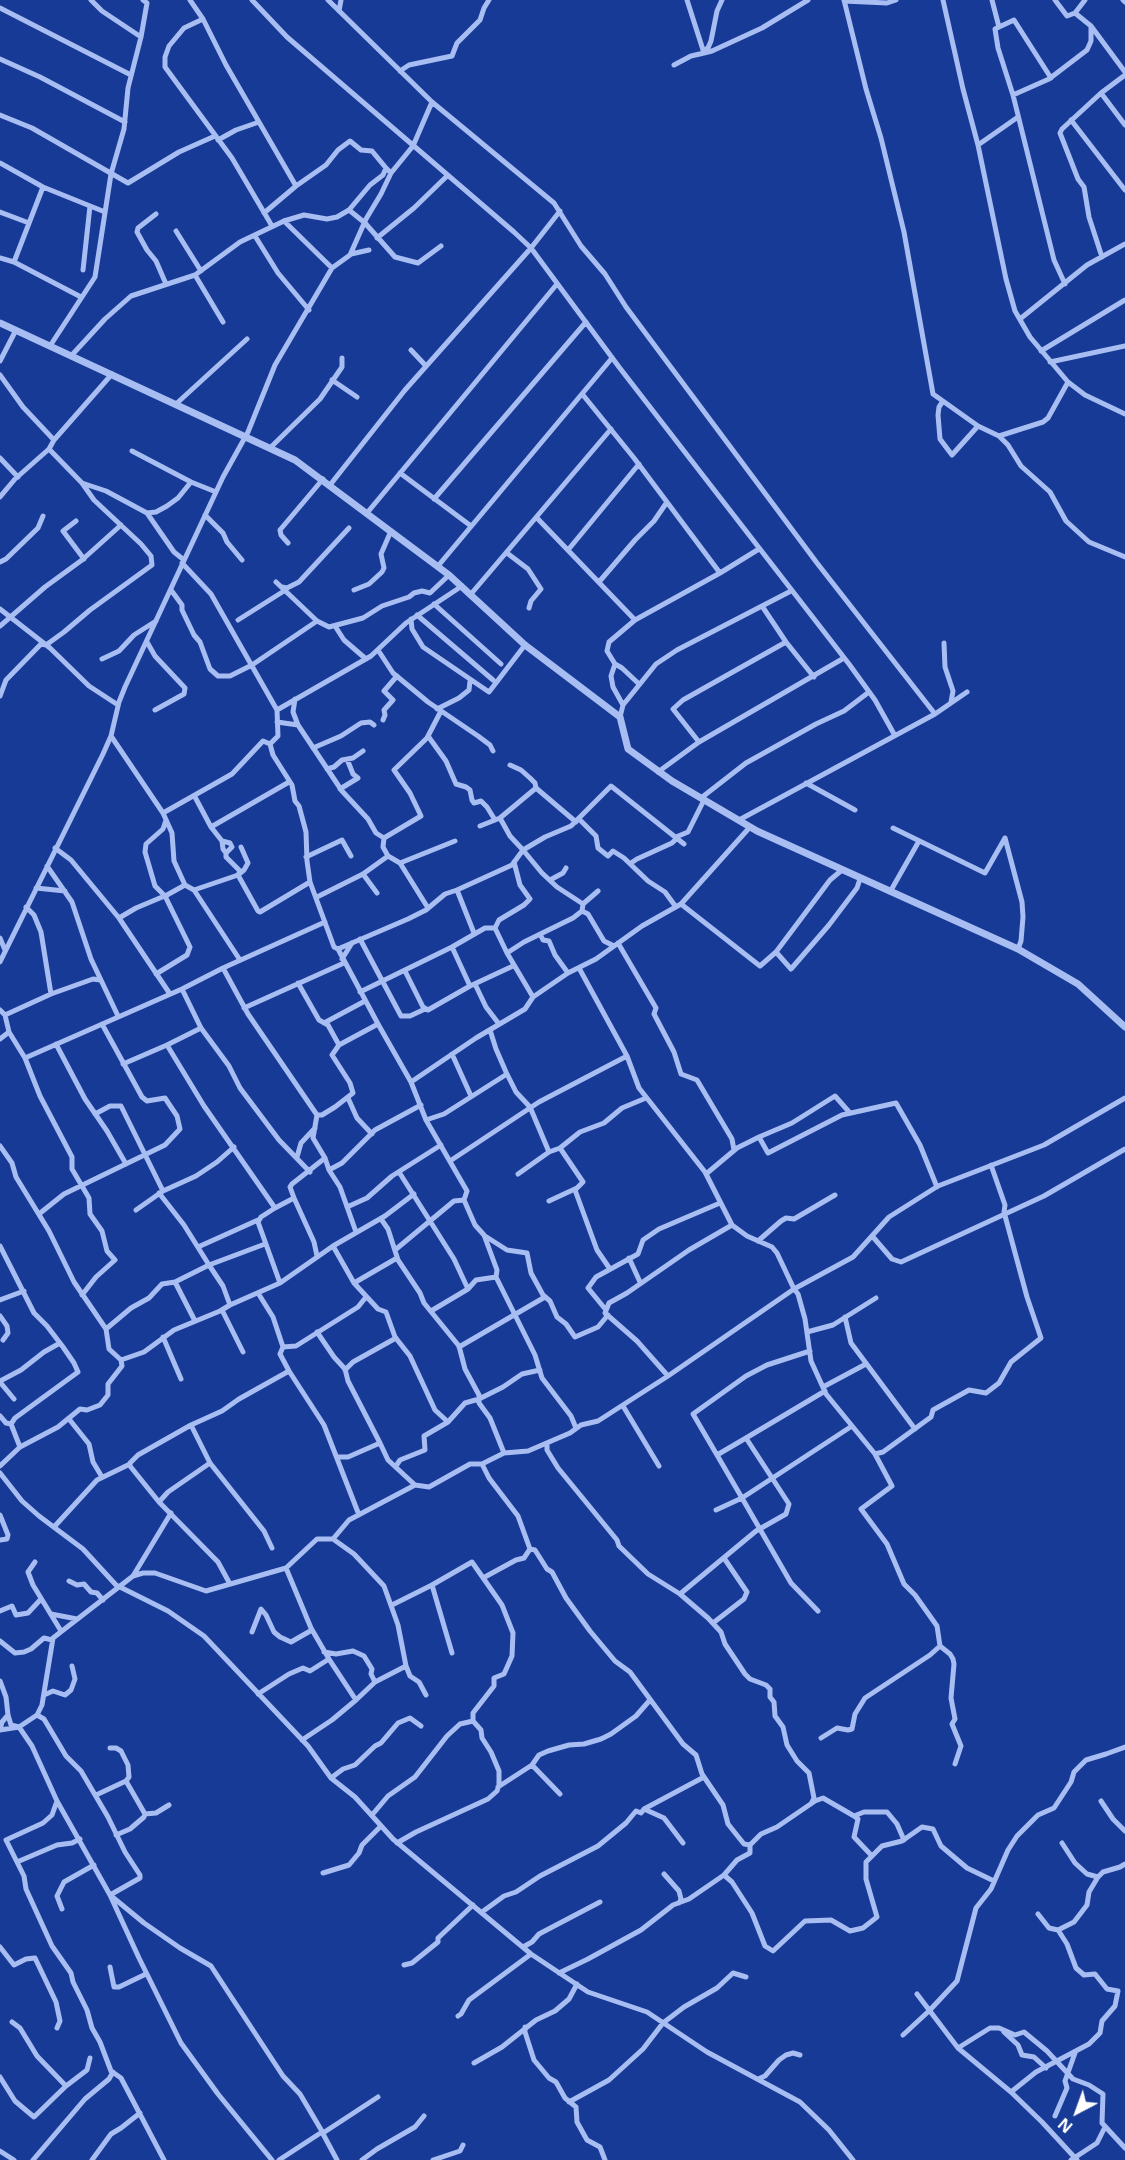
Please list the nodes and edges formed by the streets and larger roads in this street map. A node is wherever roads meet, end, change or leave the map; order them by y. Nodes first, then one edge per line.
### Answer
1 (92, 0) edge
2 (190, 0) edge
3 (252, 0) edge
4 (328, 0) edge
5 (341, 0) edge
6 (489, 0) edge
7 (687, 0) edge
8 (722, 0) edge
9 (808, 0) edge
10 (942, 0) edge
11 (992, 0) edge
12 (1055, 0) edge
13 (1085, 0) edge
14 (146, 1) edge
15 (844, 1) edge
16 (893, 1) edge
17 (0, 8) edge
18 (339, 11) junction
19 (1075, 13) junction
20 (203, 19) junction
21 (1091, 26) junction
22 (999, 27) junction
23 (141, 36) junction
24 (704, 52) junction
25 (0, 59) edge
26 (674, 65) dead end
27 (400, 71) junction
28 (1125, 73) edge
29 (131, 75) junction
30 (1052, 78) junction
31 (1101, 93) junction
32 (1013, 95) junction
33 (432, 102) junction
34 (0, 115) edge
35 (1018, 117) junction
36 (1071, 120) junction
37 (125, 122) junction
38 (259, 122) junction
39 (1125, 125) edge
40 (217, 138) junction
41 (978, 145) junction
42 (413, 146) junction
43 (0, 163) edge
44 (389, 170) junction
45 (111, 174) junction
46 (447, 176) junction
47 (296, 186) junction
48 (43, 188) junction
49 (1125, 190) edge
50 (90, 206) junction
51 (349, 210) junction
52 (0, 212) edge
53 (105, 212) junction
54 (560, 212) junction
55 (264, 213) junction
56 (156, 214) dead end
57 (284, 221) junction
58 (29, 223) junction
59 (365, 223) junction
60 (272, 226) junction
61 (176, 231) dead end
62 (255, 236) junction
63 (377, 238) junction
64 (1125, 244) edge
65 (441, 246) dead end
66 (531, 248) junction
67 (369, 250) dead end
68 (350, 255) junction
69 (1102, 257) junction
70 (0, 258) edge
71 (14, 262) junction
72 (332, 268) junction
73 (83, 270) dead end
74 (201, 271) junction
75 (195, 275) junction
76 (166, 284) junction
77 (557, 284) junction
78 (1065, 284) junction
79 (81, 297) junction
80 (1125, 300) edge
81 (309, 310) junction
82 (1020, 319) junction
83 (223, 322) dead end
84 (585, 322) junction
85 (0, 323) edge
86 (16, 330) junction
87 (247, 339) dead end
88 (50, 346) junction
89 (1125, 346) edge
90 (411, 350) dead end
91 (1041, 351) junction
92 (71, 356) junction
93 (342, 358) dead end
94 (612, 358) junction
95 (0, 361) edge
96 (1050, 362) junction
97 (426, 366) junction
98 (112, 374) junction
99 (0, 375) edge
100 (332, 380) junction
101 (1068, 382) junction
102 (583, 395) junction
103 (357, 397) dead end
104 (943, 401) junction
105 (176, 404) junction
106 (1125, 414) edge
107 (978, 426) junction
108 (612, 429) junction
109 (246, 436) junction
110 (999, 436) junction
111 (54, 440) junction
112 (270, 448) junction
113 (49, 449) junction
114 (132, 451) dead end
115 (0, 458) edge
116 (639, 464) junction
117 (400, 473) junction
118 (18, 477) junction
119 (323, 479) junction
120 (191, 482) junction
121 (82, 483) junction
122 (330, 485) junction
123 (216, 492) junction
124 (0, 497) edge
125 (434, 499) junction
126 (667, 502) junction
127 (147, 513) junction
128 (368, 513) junction
129 (205, 515) junction
130 (43, 516) dead end
131 (537, 518) junction
132 (76, 521) dead end
133 (121, 525) junction
134 (471, 526) junction
135 (349, 528) dead end
136 (392, 531) junction
137 (288, 543) dead end
138 (759, 549) junction
139 (568, 550) junction
140 (507, 553) junction
141 (1125, 558) edge
142 (84, 559) junction
143 (242, 560) dead end
144 (0, 562) edge
145 (183, 562) junction
146 (438, 566) junction
147 (720, 573) junction
148 (449, 575) junction
149 (599, 582) junction
150 (280, 586) junction
151 (462, 586) junction
152 (171, 590) junction
153 (354, 590) dead end
154 (791, 591) junction
155 (471, 594) junction
156 (434, 604) junction
157 (762, 606) junction
158 (529, 608) dead end
159 (0, 609) edge
160 (417, 615) junction
161 (10, 618) junction
162 (411, 619) junction
163 (157, 620) junction
164 (238, 620) dead end
165 (635, 620) junction
166 (316, 621) junction
167 (0, 626) edge
168 (335, 626) junction
169 (147, 642) junction
170 (786, 642) junction
171 (944, 643) dead end
172 (46, 645) junction
173 (525, 645) junction
174 (378, 650) junction
175 (844, 658) junction
176 (102, 659) dead end
177 (366, 660) junction
178 (501, 664) dead end
179 (615, 664) junction
180 (252, 665) junction
181 (397, 676) junction
182 (814, 677) junction
183 (493, 680) dead end
184 (471, 681) junction
185 (639, 684) junction
186 (869, 692) junction
187 (967, 692) dead end
188 (0, 696) edge
189 (295, 699) junction
190 (951, 704) junction
191 (118, 705) junction
192 (623, 705) junction
193 (155, 710) dead end
194 (277, 710) junction
195 (439, 710) junction
196 (935, 714) junction
197 (620, 717) junction
198 (382, 720) dead end
199 (278, 722) junction
200 (298, 725) junction
201 (374, 725) dead end
202 (894, 734) junction
203 (111, 736) junction
204 (428, 736) junction
205 (699, 742) junction
206 (270, 744) junction
207 (313, 748) junction
208 (363, 751) dead end
209 (493, 751) dead end
210 (347, 759) junction
211 (510, 765) dead end
212 (327, 769) junction
213 (658, 772) junction
214 (289, 782) junction
215 (806, 783) junction
216 (536, 788) junction
217 (340, 789) junction
218 (195, 797) junction
219 (703, 799) junction
220 (855, 810) dead end
221 (163, 813) junction
222 (497, 819) junction
223 (166, 820) junction
224 (578, 820) junction
225 (739, 820) junction
226 (480, 826) dead end
227 (211, 827) junction
228 (750, 827) junction
229 (893, 828) dead end
230 (384, 838) junction
231 (676, 838) junction
232 (455, 841) dead end
233 (919, 841) junction
234 (684, 844) dead end
235 (241, 847) dead end
236 (55, 848) junction
237 (523, 849) junction
238 (351, 856) dead end
239 (388, 856) junction
240 (306, 857) junction
241 (514, 862) junction
242 (400, 863) junction
243 (631, 863) junction
244 (47, 866) junction
245 (566, 868) dead end
246 (842, 870) junction
247 (238, 874) junction
248 (363, 874) junction
249 (860, 879) junction
250 (550, 880) junction
251 (310, 882) junction
252 (185, 885) junction
253 (36, 888) junction
254 (194, 890) junction
255 (457, 890) junction
256 (65, 891) junction
257 (598, 891) dead end
258 (890, 892) junction
259 (377, 893) dead end
260 (165, 896) junction
261 (317, 897) junction
262 (679, 905) junction
263 (26, 907) junction
264 (583, 907) junction
265 (428, 908) junction
266 (119, 918) junction
267 (325, 922) junction
268 (495, 928) junction
269 (474, 933) junction
270 (540, 934) junction
271 (0, 938) edge
272 (360, 939) junction
273 (353, 941) junction
274 (616, 945) junction
275 (452, 947) junction
276 (338, 949) junction
277 (1018, 949) junction
278 (5, 951) junction
279 (776, 952) junction
280 (507, 953) junction
281 (240, 960) junction
282 (343, 961) junction
283 (0, 962) edge
284 (513, 966) junction
285 (223, 968) junction
286 (579, 968) junction
287 (405, 970) junction
288 (568, 973) junction
289 (156, 974) junction
290 (100, 980) junction
291 (383, 981) junction
292 (298, 983) junction
293 (473, 985) junction
294 (182, 989) junction
295 (360, 992) junction
296 (51, 994) junction
297 (170, 994) junction
298 (533, 998) junction
299 (365, 1001) junction
300 (244, 1008) junction
301 (425, 1009) junction
302 (0, 1010) edge
303 (5, 1015) junction
304 (118, 1016) junction
305 (324, 1023) junction
306 (102, 1024) junction
307 (378, 1024) junction
308 (499, 1024) junction
309 (1125, 1027) edge
310 (201, 1028) junction
311 (490, 1030) junction
312 (9, 1032) junction
313 (0, 1039) edge
314 (56, 1044) junction
315 (339, 1045) junction
316 (167, 1046) junction
317 (452, 1054) junction
318 (627, 1056) junction
319 (25, 1058) junction
320 (123, 1064) junction
321 (507, 1074) junction
322 (411, 1082) junction
323 (471, 1096) junction
324 (348, 1098) junction
325 (646, 1098) junction
326 (1125, 1098) edge
327 (421, 1105) junction
328 (531, 1108) junction
329 (850, 1113) junction
330 (95, 1114) junction
331 (317, 1115) junction
332 (426, 1120) junction
333 (315, 1128) junction
334 (372, 1134) junction
335 (759, 1137) junction
336 (441, 1145) junction
337 (0, 1146) edge
338 (234, 1147) junction
339 (560, 1148) junction
340 (1125, 1149) edge
341 (734, 1150) junction
342 (549, 1152) junction
343 (144, 1154) junction
344 (297, 1157) junction
345 (325, 1158) junction
346 (450, 1161) junction
347 (126, 1164) junction
348 (991, 1166) junction
349 (329, 1170) junction
350 (309, 1172) junction
351 (399, 1172) junction
352 (518, 1174) dead end
353 (706, 1174) junction
354 (81, 1186) junction
355 (937, 1187) junction
356 (578, 1188) junction
357 (161, 1192) junction
358 (414, 1194) junction
359 (835, 1195) dead end
360 (294, 1198) junction
361 (464, 1200) junction
362 (549, 1201) dead end
363 (720, 1203) junction
364 (347, 1207) junction
365 (275, 1208) junction
366 (136, 1210) dead end
367 (39, 1214) junction
368 (1005, 1214) junction
369 (381, 1219) junction
370 (258, 1220) junction
371 (430, 1220) junction
372 (732, 1225) junction
373 (356, 1232) junction
374 (485, 1236) junction
375 (873, 1237) junction
376 (758, 1241) junction
377 (264, 1244) junction
378 (0, 1245) edge
379 (333, 1246) junction
380 (198, 1247) junction
381 (395, 1250) junction
382 (2, 1254) edge
383 (317, 1256) junction
384 (398, 1258) junction
385 (629, 1258) junction
386 (209, 1265) junction
387 (610, 1269) junction
388 (496, 1277) junction
389 (175, 1282) junction
390 (640, 1282) junction
391 (279, 1283) junction
392 (354, 1283) junction
393 (468, 1289) junction
394 (794, 1289) junction
395 (24, 1291) junction
396 (258, 1293) junction
397 (82, 1295) junction
398 (366, 1297) junction
399 (545, 1297) junction
400 (876, 1298) dead end
401 (0, 1300) edge
402 (230, 1305) junction
403 (222, 1310) junction
404 (431, 1311) junction
405 (607, 1313) junction
406 (513, 1314) junction
407 (0, 1316) edge
408 (845, 1317) junction
409 (195, 1322) junction
410 (106, 1329) junction
411 (317, 1332) junction
412 (807, 1332) junction
413 (163, 1337) junction
414 (396, 1338) junction
415 (3, 1340) dead end
416 (60, 1343) junction
417 (283, 1347) junction
418 (459, 1347) junction
419 (810, 1351) junction
420 (243, 1352) dead end
421 (121, 1360) junction
422 (866, 1364) junction
423 (345, 1370) junction
424 (540, 1370) junction
425 (289, 1371) junction
426 (668, 1376) junction
427 (181, 1379) dead end
428 (0, 1381) edge
429 (824, 1389) junction
430 (14, 1399) dead end
431 (479, 1399) junction
432 (623, 1406) junction
433 (0, 1416) edge
434 (69, 1419) junction
435 (448, 1422) junction
436 (11, 1424) junction
437 (191, 1425) junction
438 (852, 1426) junction
439 (576, 1428) junction
440 (915, 1429) junction
441 (746, 1438) junction
442 (380, 1443) junction
443 (547, 1444) junction
444 (20, 1447) junction
445 (504, 1453) junction
446 (874, 1454) junction
447 (717, 1455) junction
448 (337, 1457) junction
449 (210, 1463) junction
450 (130, 1464) junction
451 (482, 1464) junction
452 (0, 1466) edge
453 (396, 1466) junction
454 (659, 1466) dead end
455 (0, 1473) edge
456 (102, 1477) junction
457 (773, 1478) junction
458 (2, 1479) edge
459 (414, 1485) junction
460 (742, 1498) junction
461 (159, 1502) junction
462 (716, 1510) dead end
463 (171, 1513) junction
464 (0, 1515) edge
465 (360, 1515) junction
466 (54, 1527) junction
467 (760, 1529) junction
468 (333, 1539) junction
469 (0, 1540) edge
470 (272, 1548) dead end
471 (530, 1549) junction
472 (724, 1558) junction
473 (35, 1562) dead end
474 (286, 1568) junction
475 (133, 1576) junction
476 (483, 1578) junction
477 (69, 1581) dead end
478 (230, 1584) junction
479 (432, 1585) junction
480 (119, 1587) junction
481 (680, 1594) junction
482 (41, 1599) junction
483 (103, 1600) junction
484 (392, 1605) junction
485 (0, 1611) edge
486 (818, 1611) dead end
487 (51, 1614) junction
488 (76, 1619) junction
489 (713, 1623) junction
490 (312, 1630) junction
491 (61, 1631) junction
492 (252, 1632) dead end
493 (0, 1641) edge
494 (52, 1641) junction
495 (940, 1646) junction
496 (324, 1652) junction
497 (452, 1653) dead end
498 (328, 1659) junction
499 (72, 1665) dead end
500 (406, 1666) junction
501 (0, 1681) edge
502 (375, 1682) junction
503 (258, 1694) junction
504 (44, 1695) junction
505 (426, 1695) dead end
506 (356, 1700) junction
507 (650, 1700) junction
508 (8, 1715) junction
509 (36, 1715) junction
510 (472, 1721) junction
511 (19, 1726) junction
512 (421, 1726) dead end
513 (0, 1730) edge
514 (822, 1738) dead end
515 (302, 1740) junction
516 (1125, 1747) edge
517 (110, 1748) dead end
518 (955, 1764) dead end
519 (532, 1765) junction
520 (331, 1778) junction
521 (704, 1778) junction
522 (126, 1781) junction
523 (498, 1787) junction
524 (560, 1794) dead end
525 (96, 1795) junction
526 (57, 1801) junction
527 (1101, 1801) dead end
528 (811, 1804) junction
529 (169, 1805) dead end
530 (644, 1809) junction
531 (145, 1814) junction
532 (372, 1815) junction
533 (854, 1816) junction
534 (381, 1826) junction
535 (1125, 1831) edge
536 (117, 1835) junction
537 (80, 1839) junction
538 (904, 1840) junction
539 (398, 1843) junction
540 (683, 1843) dead end
541 (1062, 1843) dead end
542 (750, 1845) junction
543 (872, 1856) junction
544 (17, 1862) junction
545 (1125, 1864) edge
546 (94, 1865) junction
547 (323, 1872) dead end
548 (664, 1874) dead end
549 (724, 1875) junction
550 (1098, 1877) junction
551 (994, 1881) junction
552 (110, 1894) junction
553 (600, 1902) dead end
554 (679, 1903) junction
555 (473, 1905) junction
556 (62, 1909) dead end
557 (482, 1912) junction
558 (1038, 1914) dead end
559 (1058, 1930) junction
560 (0, 1947) edge
561 (523, 1947) junction
562 (531, 1954) junction
563 (404, 1965) dead end
564 (110, 1967) dead end
565 (558, 1973) junction
566 (146, 1974) junction
567 (746, 1977) dead end
568 (577, 1984) junction
569 (1122, 1991) edge
570 (917, 1994) dead end
571 (930, 2010) junction
572 (458, 2016) dead end
573 (12, 2022) dead end
574 (663, 2023) junction
575 (525, 2027) junction
576 (57, 2028) dead end
577 (1002, 2030) junction
578 (516, 2035) junction
579 (903, 2035) dead end
580 (526, 2038) junction
581 (958, 2048) junction
582 (1075, 2052) junction
583 (800, 2055) dead end
584 (90, 2058) dead end
585 (1057, 2062) junction
586 (474, 2063) dead end
587 (1046, 2068) junction
588 (113, 2072) junction
589 (1068, 2074) junction
590 (0, 2077) edge
591 (758, 2079) junction
592 (66, 2086) junction
593 (1011, 2092) junction
594 (378, 2097) dead end
595 (569, 2102) junction
596 (140, 2113) junction
597 (424, 2116) dead end
598 (1054, 2116) dead end
599 (1106, 2127) junction
600 (323, 2133) junction
601 (463, 2145) dead end
602 (1125, 2148) edge
603 (0, 2151) edge
604 (270, 2159) edge
605 (1074, 2159) edge
606 (14, 2160) edge
607 (33, 2160) edge
608 (92, 2160) edge
609 (163, 2160) edge
610 (279, 2160) edge
611 (337, 2160) edge
612 (362, 2160) edge
613 (433, 2160) edge
614 (604, 2160) edge
615 (853, 2160) edge

1 - 23 street
2 - 20 street
3 - 42 street
4 - 18 street
5 - 18 street
6 - 27 street
7 - 24 street
8 - 24 street
9 - 24 street
10 - 41 street
11 - 22 street
12 - 19 street
13 - 19 street
14 - 23 street
15 - 16 street
15 - 104 street
17 - 29 street
18 - 27 street
19 - 21 street
20 - 38 street
20 - 40 street
21 - 28 street
21 - 30 street
22 - 30 street
22 - 32 street
23 - 29 street
24 - 26 street
25 - 37 street
27 - 33 street
28 - 31 street
29 - 37 street
30 - 32 street
31 - 36 street
31 - 39 street
32 - 35 street
33 - 42 street
33 - 54 street
34 - 45 street
35 - 41 street
35 - 78 street
36 - 49 street
36 - 69 street
37 - 45 street
38 - 40 street
38 - 47 street
40 - 45 street
40 - 55 street
41 - 82 street
42 - 44 street
42 - 46 street
43 - 48 street
44 - 47 street
44 - 51 street
44 - 59 street
45 - 53 street
46 - 63 street
46 - 66 street
47 - 55 street
48 - 50 street
48 - 58 street
50 - 53 street
50 - 73 street
51 - 57 street
51 - 59 street
52 - 58 street
53 - 79 street
54 - 66 street
54 - 196 street
55 - 60 street
56 - 76 street
57 - 60 street
57 - 72 street
58 - 71 street
59 - 63 street
59 - 68 street
60 - 62 street
61 - 74 street
62 - 74 street
62 - 81 street
63 - 65 street
64 - 69 street
66 - 77 street
66 - 97 street
67 - 68 street
68 - 72 street
69 - 78 street
70 - 71 street
71 - 79 street
72 - 81 street
74 - 75 street
75 - 76 street
75 - 83 street
76 - 92 street
77 - 84 street
77 - 117 street
78 - 82 street
79 - 88 street
80 - 91 street
81 - 109 street
82 - 91 street
84 - 94 street
84 - 125 street
85 - 86 street
86 - 88 street
86 - 95 street
87 - 105 street
88 - 92 street
89 - 96 street
90 - 97 street
91 - 96 street
92 - 98 street
93 - 100 street
94 - 102 street
94 - 138 street
96 - 101 street
97 - 122 street
98 - 105 street
98 - 111 street
99 - 111 street
100 - 103 street
100 - 112 street
101 - 106 street
101 - 110 street
102 - 108 street
102 - 134 street
104 - 107 street
104 - 107 street
105 - 109 street
107 - 110 street
108 - 116 street
108 - 131 street
109 - 112 street
109 - 123 street
110 - 141 street
111 - 113 street
112 - 119 street
113 - 118 street
113 - 121 street
114 - 120 street
115 - 118 street
116 - 126 street
116 - 139 street
117 - 125 street
117 - 128 street
118 - 124 street
119 - 122 street
119 - 137 street
120 - 123 street
120 - 127 street
121 - 127 street
121 - 133 street
122 - 128 street
123 - 129 street
125 - 134 street
126 - 147 street
126 - 149 street
127 - 145 street
128 - 136 street
129 - 143 street
129 - 145 street
130 - 144 street
131 - 139 street
131 - 140 street
132 - 142 street
133 - 142 street
133 - 172 street
134 - 146 street
135 - 150 street
136 - 146 street
136 - 153 street
138 - 147 street
138 - 154 street
139 - 149 street
140 - 155 street
140 - 158 street
142 - 161 street
145 - 152 street
145 - 180 street
146 - 148 street
147 - 165 street
148 - 151 street
148 - 168 street
149 - 165 street
150 - 164 street
150 - 166 street
151 - 155 street
151 - 156 street
152 - 163 street
152 - 180 street
154 - 157 street
154 - 175 street
155 - 173 street
156 - 160 street
156 - 178 street
157 - 170 street
157 - 185 street
159 - 161 street
160 - 162 street
160 - 183 street
161 - 167 street
161 - 172 street
162 - 174 street
162 - 184 street
163 - 169 street
163 - 176 street
165 - 179 street
166 - 168 street
166 - 180 street
168 - 177 street
169 - 191 street
169 - 193 street
170 - 182 street
170 - 205 street
171 - 190 street
172 - 188 street
172 - 191 street
173 - 184 street
173 - 197 street
174 - 177 street
174 - 181 street
175 - 182 street
175 - 186 street
177 - 189 street
179 - 185 street
179 - 192 street
180 - 194 street
181 - 195 street
181 - 198 street
182 - 205 street
184 - 195 street
185 - 192 street
186 - 202 street
186 - 219 street
187 - 190 street
189 - 194 street
189 - 200 street
190 - 196 street
191 - 203 street
192 - 197 street
194 - 199 street
195 - 204 street
195 - 209 street
196 - 202 street
197 - 213 street
199 - 200 street
199 - 206 street
200 - 207 street
201 - 207 street
202 - 215 street
203 - 221 street
203 - 236 street
204 - 222 street
204 - 230 street
205 - 213 street
206 - 214 street
206 - 218 street
207 - 212 street
208 - 210 street
210 - 212 street
210 - 217 street
211 - 216 street
212 - 217 street
213 - 219 street
214 - 227 street
214 - 240 street
215 - 220 street
215 - 225 street
216 - 222 street
216 - 224 street
217 - 230 street
218 - 221 street
218 - 227 street
219 - 225 street
219 - 231 street
221 - 223 street
222 - 226 street
222 - 237 street
223 - 252 street
223 - 260 street
224 - 231 street
224 - 237 street
224 - 243 street
225 - 228 street
227 - 247 street
228 - 246 street
228 - 262 street
229 - 233 street
230 - 239 street
231 - 234 street
231 - 243 street
232 - 242 street
233 - 258 street
233 - 277 street
235 - 247 street
236 - 244 street
236 - 266 street
237 - 241 street
237 - 250 street
238 - 240 street
239 - 242 street
239 - 248 street
240 - 251 street
241 - 255 street
241 - 268 street
242 - 265 street
243 - 262 street
244 - 253 street
244 - 256 street
245 - 250 street
246 - 249 street
246 - 279 street
247 - 251 street
247 - 254 street
248 - 259 street
248 - 261 street
249 - 258 street
249 - 279 street
250 - 264 street
251 - 261 street
252 - 254 street
252 - 260 street
253 - 256 street
253 - 263 street
254 - 281 street
255 - 265 street
255 - 269 street
256 - 290 street
257 - 264 street
258 - 277 street
260 - 266 street
260 - 289 street
261 - 267 street
262 - 274 street
262 - 279 street
263 - 278 street
263 - 296 street
264 - 270 street
264 - 274 street
265 - 272 street
266 - 289 street
267 - 276 street
267 - 281 street
268 - 269 street
268 - 280 street
269 - 275 street
270 - 280 street
270 - 288 street
271 - 278 street
272 - 273 street
272 - 291 street
273 - 276 street
273 - 282 street
274 - 286 street
274 - 341 street
275 - 287 street
275 - 293 street
276 - 282 street
277 - 309 street
278 - 283 street
280 - 284 street
281 - 285 street
282 - 292 street
282 - 295 street
284 - 293 street
284 - 298 street
285 - 294 street
285 - 300 street
286 - 288 street
286 - 318 street
287 - 291 street
287 - 301 street
288 - 298 street
289 - 297 street
290 - 296 street
290 - 304 street
291 - 295 street
291 - 301 street
292 - 300 street
292 - 305 street
293 - 301 street
293 - 308 street
294 - 297 street
294 - 310 street
295 - 299 street
296 - 303 street
297 - 304 street
298 - 308 street
299 - 305 street
299 - 307 street
300 - 331 street
302 - 303 street
303 - 312 street
304 - 306 street
305 - 315 street
306 - 314 street
306 - 320 street
307 - 315 street
307 - 322 street
308 - 311 street
310 - 316 street
310 - 344 street
311 - 317 street
311 - 321 street
312 - 313 street
312 - 319 street
314 - 319 street
314 - 330 street
315 - 324 street
316 - 320 street
316 - 338 street
317 - 322 street
317 - 323 street
318 - 325 street
318 - 328 street
319 - 354 street
320 - 343 street
321 - 323 street
321 - 328 street
322 - 327 street
323 - 332 street
324 - 331 street
324 - 334 street
325 - 339 street
325 - 353 street
326 - 348 street
327 - 332 street
327 - 334 street
328 - 342 street
328 - 346 street
329 - 335 street
329 - 335 street
329 - 355 street
330 - 343 street
330 - 347 street
331 - 333 street
332 - 336 street
333 - 344 street
333 - 345 street
334 - 349 street
335 - 341 street
336 - 346 street
336 - 351 street
337 - 367 street
338 - 357 street
338 - 365 street
339 - 342 street
339 - 356 street
340 - 368 street
341 - 353 street
342 - 352 street
343 - 347 street
343 - 357 street
344 - 350 street
345 - 349 street
345 - 350 street
346 - 361 street
347 - 354 street
348 - 355 street
348 - 368 street
349 - 364 street
350 - 360 street
351 - 358 street
351 - 364 street
353 - 363 street
354 - 367 street
354 - 397 street
355 - 375 street
356 - 362 street
356 - 387 street
357 - 366 street
357 - 380 street
358 - 369 street
358 - 371 street
359 - 376 street
360 - 365 street
360 - 383 street
361 - 371 street
361 - 374 street
363 - 372 street
363 - 385 street
364 - 373 street
365 - 370 street
367 - 397 street
368 - 375 street
368 - 440 street
369 - 373 street
369 - 381 street
370 - 377 street
370 - 380 street
371 - 381 street
371 - 393 street
372 - 376 street
372 - 390 street
373 - 379 street
374 - 388 street
374 - 399 street
375 - 394 street
376 - 394 street
377 - 386 street
377 - 391 street
378 - 382 street
379 - 383 street
379 - 392 street
380 - 386 street
381 - 384 street
382 - 395 street
383 - 391 street
384 - 392 street
384 - 404 street
385 - 387 street
385 - 390 street
386 - 389 street
386 - 402 street
387 - 405 street
388 - 393 street
388 - 406 street
389 - 409 street
389 - 410 street
390 - 405 street
391 - 396 street
392 - 398 street
393 - 404 street
394 - 412 street
394 - 426 street
395 - 401 street
395 - 416 street
396 - 402 street
396 - 417 street
397 - 410 street
398 - 411 street
398 - 414 street
399 - 405 street
399 - 406 street
400 - 408 street
402 - 403 street
403 - 409 street
403 - 420 street
404 - 418 street
405 - 426 street
406 - 418 street
406 - 424 street
407 - 415 street
408 - 412 street
408 - 422 street
409 - 413 street
410 - 421 street
411 - 417 street
411 - 423 street
412 - 419 street
413 - 421 street
413 - 427 street
414 - 423 street
414 - 435 street
416 - 428 street
416 - 436 street
417 - 425 street
418 - 431 street
419 - 429 street
419 - 447 street
421 - 434 street
422 - 429 street
422 - 440 street
423 - 442 street
424 - 431 street
424 - 439 street
425 - 437 street
425 - 448 street
426 - 432 street
428 - 430 street
429 - 438 street
429 - 441 street
431 - 435 street
431 - 445 street
432 - 439 street
432 - 454 street
433 - 436 street
434 - 444 street
434 - 456 street
435 - 453 street
436 - 444 street
437 - 449 street
437 - 450 street
438 - 446 street
438 - 457 street
439 - 443 street
440 - 446 street
441 - 447 street
441 - 457 street
442 - 448 street
442 - 453 street
443 - 445 street
443 - 481 street
444 - 452 street
445 - 451 street
446 - 495 street
447 - 460 street
448 - 465 street
449 - 461 street
449 - 470 street
450 - 456 street
450 - 461 street
451 - 459 street
451 - 471 street
453 - 459 street
455 - 458 street
456 - 466 street
457 - 460 street
457 - 467 street
458 - 466 street
459 - 465 street
460 - 462 street
460 - 467 street
461 - 463 street
463 - 475 street
463 - 478 street
464 - 469 street
465 - 468 street
466 - 480 street
467 - 472 street
467 - 486 street
468 - 474 street
468 - 484 street
471 - 476 street
471 - 507 street
472 - 481 street
472 - 489 street
473 - 482 street
474 - 478 street
474 - 490 street
475 - 478 street
475 - 480 street
476 - 479 street
476 - 510 street
477 - 483 street
479 - 484 street
479 - 497 street
480 - 483 street
480 - 503 street
481 - 489 street
482 - 485 street
482 - 487 street
483 - 488 street
484 - 500 street
487 - 488 street
487 - 491 street
488 - 491 street
489 - 528 street
490 - 492 street
490 - 496 street
491 - 494 street
493 - 494 street
494 - 504 street
495 - 514 street
495 - 518 street
496 - 498 street
496 - 502 street
498 - 503 street
498 - 506 street
499 - 504 street
500 - 502 street
500 - 505 street
501 - 508 street
502 - 506 street
503 - 515 street
504 - 509 street
506 - 515 street
507 - 519 street
507 - 521 street
508 - 511 street
508 - 513 street
509 - 511 street
509 - 525 street
510 - 523 street
510 - 532 street
511 - 513 street
511 - 526 street
512 - 520 street
515 - 520 street
516 - 551 street
517 - 522 street
519 - 523 street
519 - 524 street
520 - 532 street
521 - 530 street
521 - 542 street
522 - 525 street
522 - 531 street
523 - 539 street
525 - 536 street
526 - 537 street
526 - 544 street
527 - 535 street
528 - 533 street
528 - 542 street
529 - 531 street
530 - 540 street
530 - 557 street
531 - 536 street
532 - 534 street
533 - 538 street
533 - 543 street
534 - 539 street
534 - 547 street
536 - 552 street
537 - 544 street
537 - 546 street
538 - 543 street
538 - 551 street
539 - 555 street
541 - 550 street
542 - 549 street
543 - 549 street
544 - 588 street
545 - 550 street
546 - 552 street
546 - 556 street
548 - 554 street
549 - 554 street
550 - 559 street
551 - 571 street
552 - 566 street
552 - 600 street
553 - 561 street
554 - 565 street
555 - 557 street
555 - 563 street
557 - 561 street
558 - 559 street
559 - 569 street
560 - 576 street
561 - 562 street
562 - 565 street
562 - 572 street
564 - 566 street
565 - 568 street
566 - 604 street
567 - 574 street
568 - 574 street
568 - 575 street
569 - 582 street
570 - 571 street
571 - 579 street
571 - 581 street
573 - 592 street
574 - 591 street
574 - 595 street
575 - 578 street
575 - 580 street
577 - 581 street
577 - 585 street
577 - 587 street
578 - 580 street
578 - 586 street
580 - 595 street
581 - 593 street
582 - 585 street
582 - 589 street
583 - 591 street
584 - 592 street
585 - 587 street
585 - 589 street
587 - 593 street
588 - 596 street
588 - 607 street
589 - 598 street
589 - 599 street
590 - 592 street
591 - 615 street
593 - 605 street
594 - 600 street
595 - 614 street
596 - 608 street
596 - 609 street
597 - 612 street
599 - 602 street
599 - 605 street
600 - 610 street
600 - 611 street
601 - 613 street
603 - 606 street

